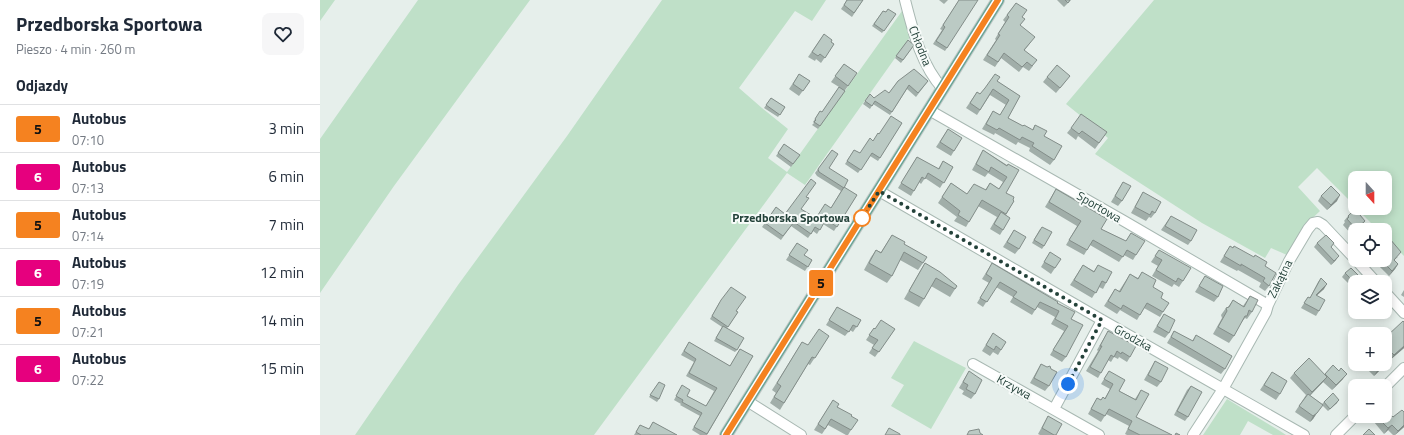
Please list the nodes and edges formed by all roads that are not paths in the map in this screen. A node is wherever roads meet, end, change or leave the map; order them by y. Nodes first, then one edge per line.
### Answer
1 (905, 0) edge
2 (998, 0) edge
3 (943, 88) junction
4 (929, 110) junction
5 (879, 191) junction
6 (1348, 252) edge
7 (1362, 267) edge
8 (1369, 275) edge
9 (1392, 300) edge
10 (1268, 305) junction
11 (1404, 313) edge
12 (1102, 320) junction
13 (973, 364) dead end
14 (1404, 368) edge
15 (1392, 380) edge
16 (1223, 389) junction
17 (746, 401) junction
18 (1054, 409) junction
19 (1349, 423) edge
20 (726, 435) edge
21 (801, 435) edge
22 (1099, 435) edge
23 (1193, 435) edge
24 (1304, 435) edge
25 (1336, 435) edge

1 - 3 street, Chłodna
2 - 3 main road
3 - 4 main road
4 - 5 main road
4 - 10 street, Sportowa
5 - 12 street, Grodzka
5 - 17 main road
6 - 10 street, Zakątna
7 - 8 street, Zakątna
9 - 11 street
10 - 16 street, Zakątna
12 - 16 street, Grodzka
12 - 18 street
13 - 18 street, Krzywa
14 - 15 street
16 - 23 street, Zakątna
16 - 24 street, Grodzka
17 - 20 main road
17 - 21 street
18 - 22 street, Krzywa
19 - 25 street

